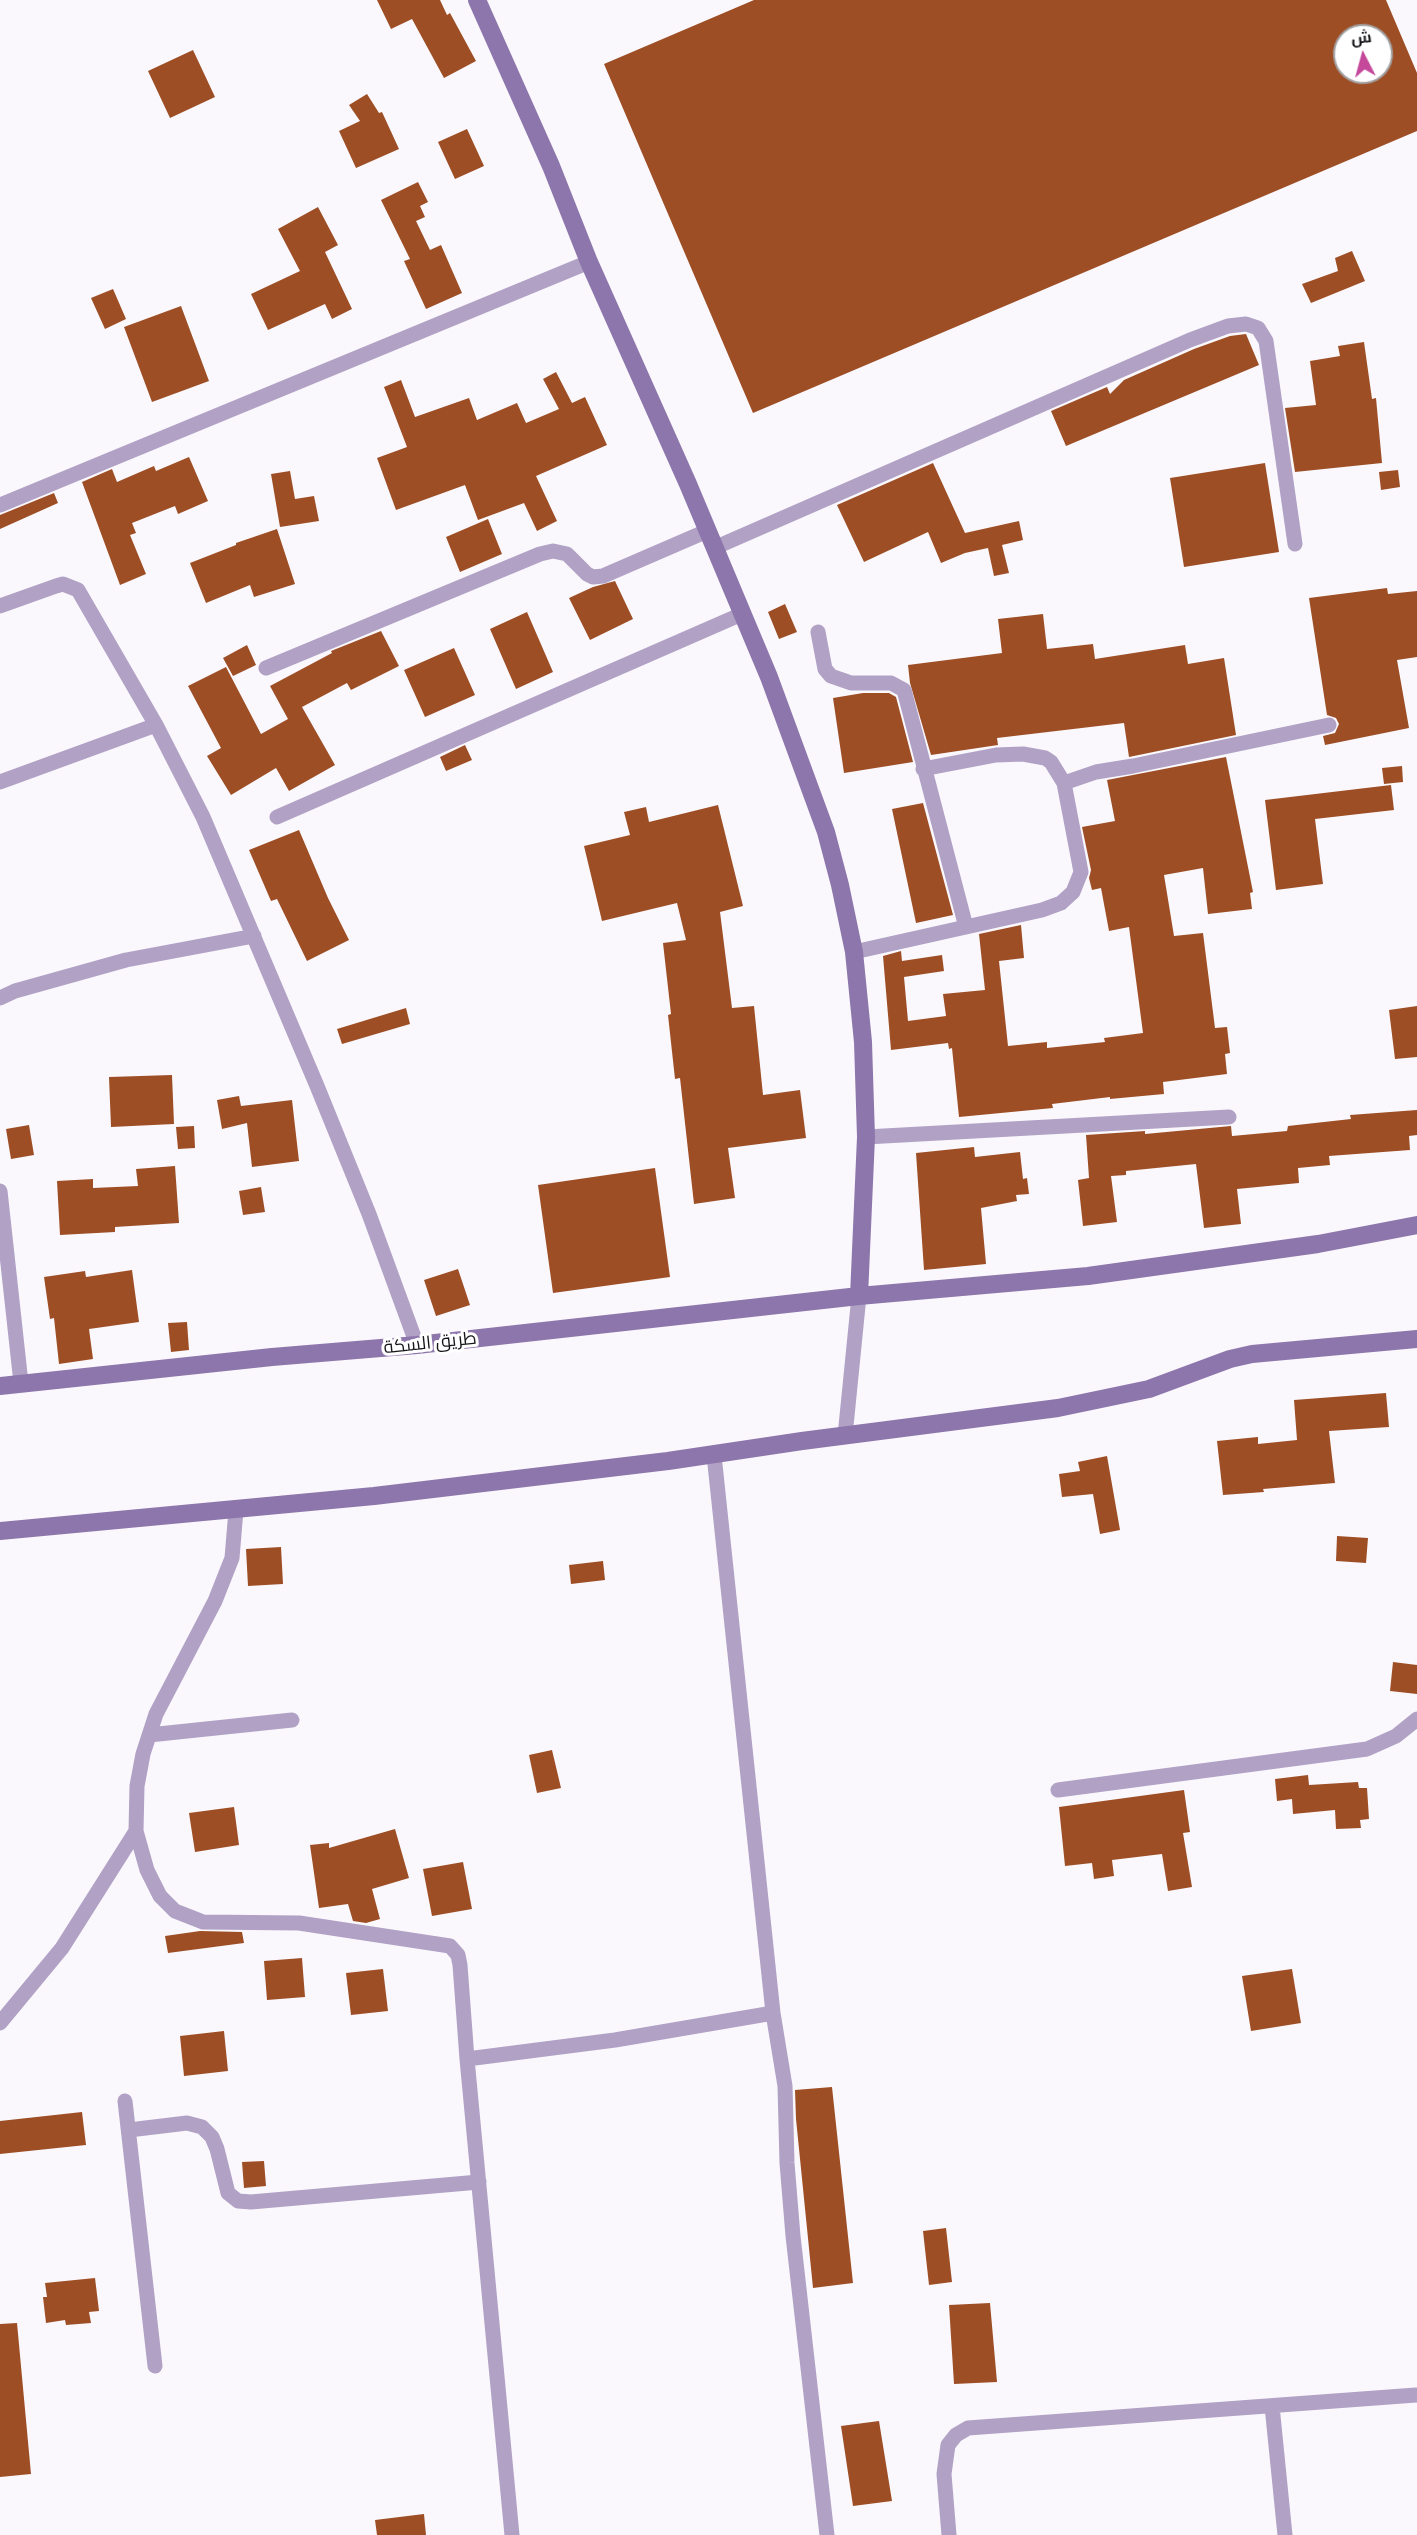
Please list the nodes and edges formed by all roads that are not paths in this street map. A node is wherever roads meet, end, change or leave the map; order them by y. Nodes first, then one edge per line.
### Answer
1 (477, 0) edge
2 (589, 262) junction
3 (0, 505) edge
4 (710, 539) junction
5 (1295, 544) dead end
6 (0, 606) edge
7 (742, 614) junction
8 (818, 632) dead end
9 (266, 668) dead end
10 (156, 725) junction
11 (1329, 725) dead end
12 (923, 769) junction
13 (0, 782) edge
14 (1064, 783) junction
15 (278, 817) dead end
16 (966, 927) junction
17 (254, 936) junction
18 (854, 952) junction
19 (0, 998) edge
20 (1229, 1117) dead end
21 (866, 1137) junction
22 (0, 1191) edge
23 (1417, 1225) edge
24 (859, 1296) junction
25 (1417, 1339) edge
26 (417, 1345) junction
27 (21, 1383) junction
28 (0, 1386) edge
29 (845, 1436) junction
30 (714, 1455) junction
31 (236, 1510) junction
32 (0, 1531) edge
33 (1417, 1719) edge
34 (292, 1720) dead end
35 (149, 1735) junction
36 (1058, 1790) dead end
37 (136, 1831) junction
38 (773, 2013) junction
39 (0, 2023) edge
40 (467, 2059) junction
41 (125, 2101) dead end
42 (129, 2130) junction
43 (479, 2182) junction
44 (154, 2366) dead end
45 (1416, 2395) edge
46 (1272, 2406) junction
47 (512, 2535) edge
48 (827, 2535) edge
49 (949, 2535) edge
50 (1285, 2535) edge

1 - 2 main road
2 - 3 street
2 - 4 main road
4 - 5 street
4 - 7 main road
4 - 9 street
6 - 10 street
7 - 15 street
7 - 18 main road
8 - 12 street
10 - 13 street
10 - 17 street
11 - 14 street
12 - 14 street
12 - 16 street
14 - 16 street
16 - 18 street
17 - 19 street
17 - 26 street
18 - 21 main road
20 - 21 street
21 - 24 main road
22 - 27 street
23 - 24 main road, طريق السكة
24 - 26 main road, طريق السكة
24 - 29 street
25 - 29 main road
26 - 27 main road, طريق السكة
27 - 28 main road, طريق السكة
29 - 30 main road
30 - 31 main road
30 - 38 street
31 - 32 main road
31 - 35 street
33 - 36 street
34 - 35 street
35 - 37 street
37 - 39 street
37 - 40 street
38 - 40 street
38 - 48 street
40 - 43 street
41 - 42 street
42 - 43 street
42 - 44 street
43 - 47 street
45 - 46 street
46 - 49 street
46 - 50 street

